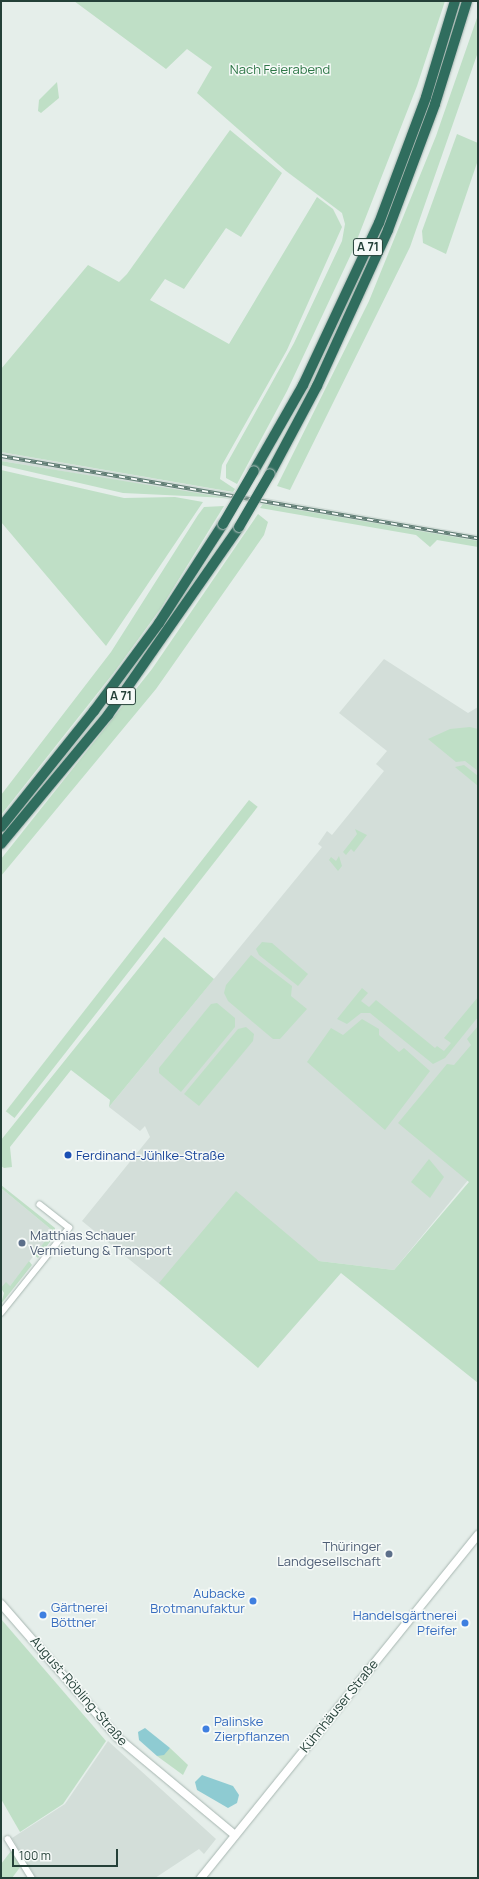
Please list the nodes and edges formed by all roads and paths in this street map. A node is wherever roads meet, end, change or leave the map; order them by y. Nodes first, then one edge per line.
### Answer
1 (455, 1) edge
2 (467, 3) edge
3 (1, 827) edge
4 (1, 844) edge
5 (40, 1204) dead end
6 (1, 1313) edge
7 (478, 1535) edge
8 (1, 1604) edge
9 (235, 1835) junction
10 (8, 1839) dead end
11 (32, 1878) edge
12 (200, 1878) edge

1 - 3 highway, A 71, bridge
2 - 4 highway, A 71, bridge
5 - 6 street
7 - 9 street, Kühnhäuser Straße
8 - 9 street, August-Röbling-Straße
9 - 12 street, Kühnhäuser Straße
10 - 11 street

